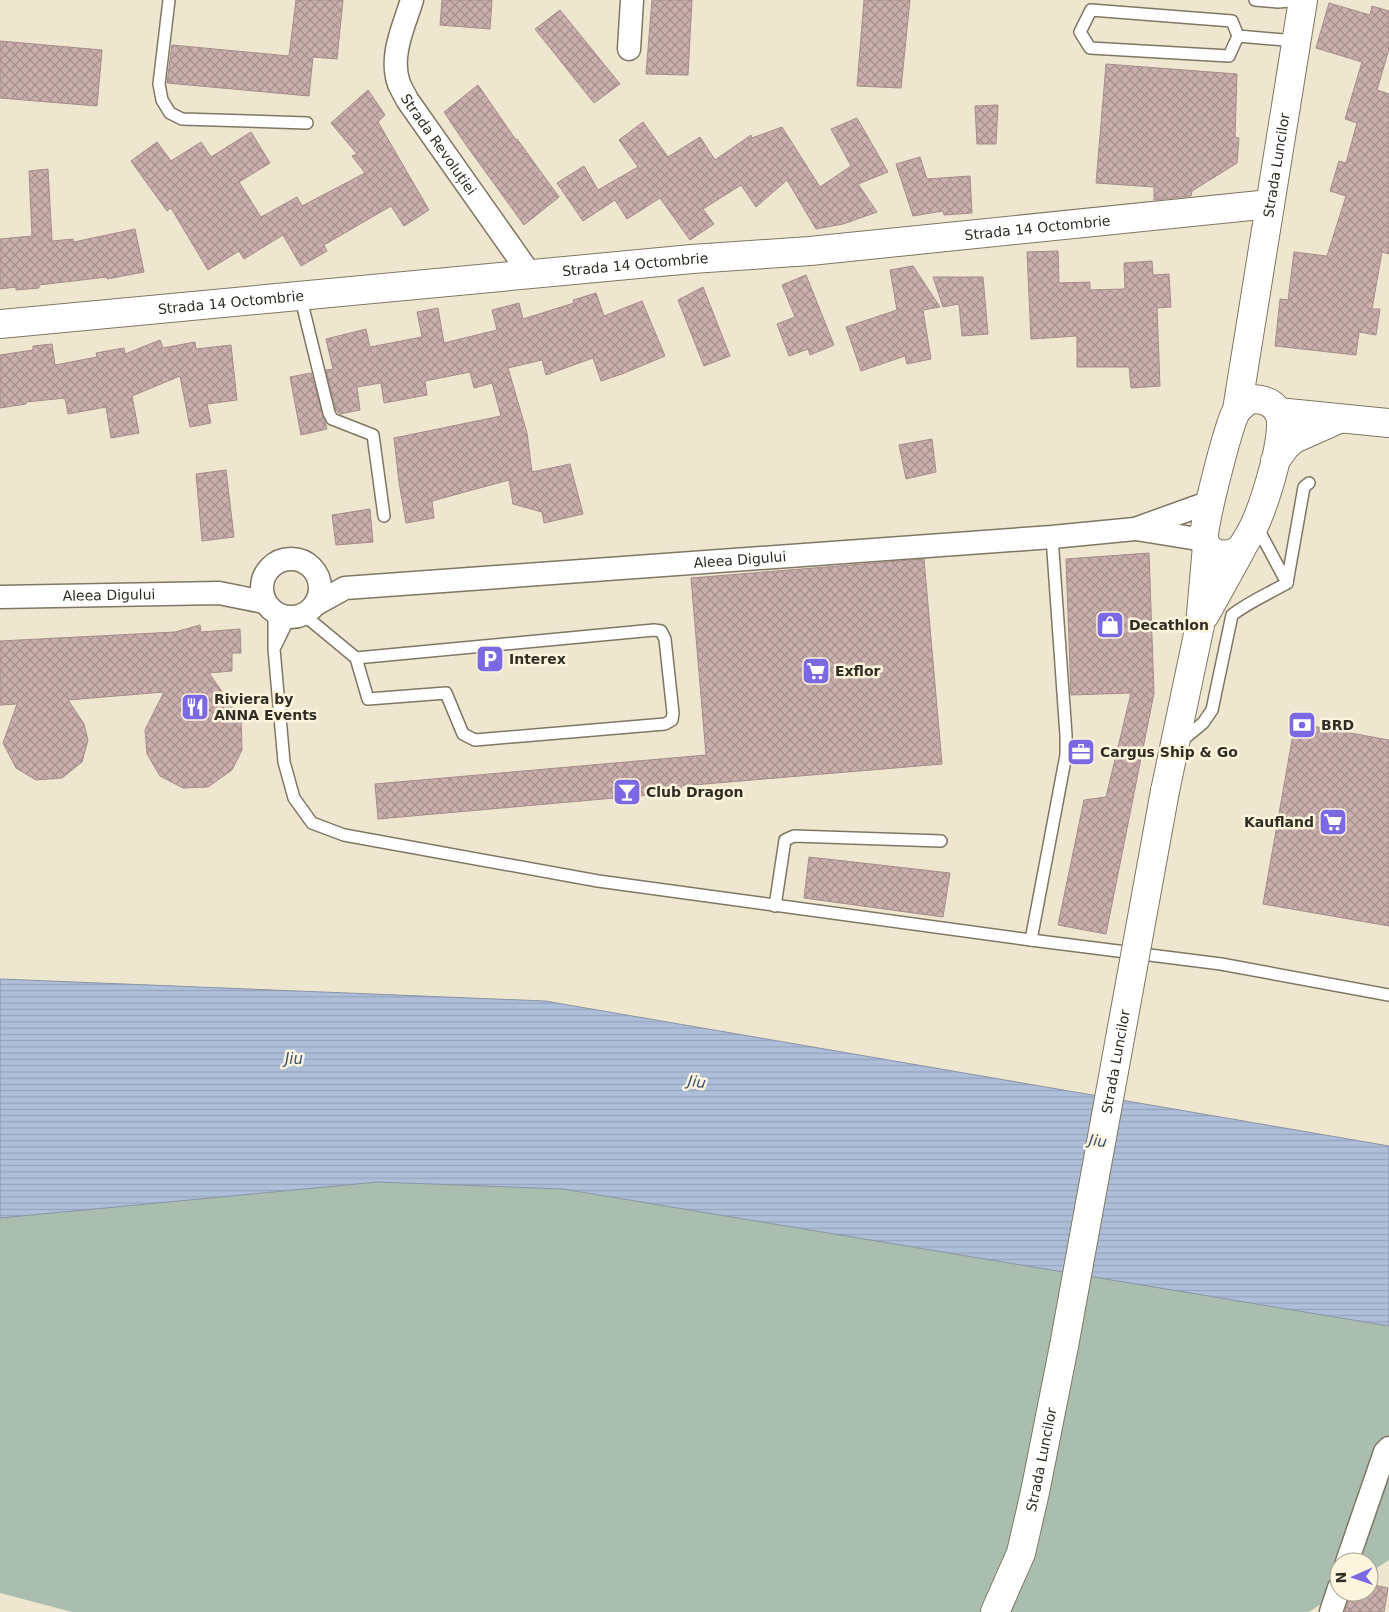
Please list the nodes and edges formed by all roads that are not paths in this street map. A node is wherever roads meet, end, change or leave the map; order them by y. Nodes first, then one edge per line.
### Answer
1 (169, 0) edge
2 (412, 0) edge
3 (632, 0) edge
4 (1255, 0) edge
5 (1290, 0) edge
6 (1238, 36) junction
7 (1296, 41) junction
8 (628, 49) dead end
9 (307, 123) dead end
10 (1270, 204) junction
11 (530, 274) junction
12 (300, 295) junction
13 (0, 324) edge
14 (1250, 332) junction
15 (1270, 406) junction
16 (1237, 410) junction
17 (1341, 418) junction
18 (1389, 424) edge
19 (1275, 461) junction
20 (1309, 483) dead end
21 (1210, 502) junction
22 (384, 516) dead end
23 (1256, 523) junction
24 (1135, 529) junction
25 (1052, 537) junction
26 (1206, 543) junction
27 (1241, 550) junction
28 (307, 563) junction
29 (266, 572) junction
30 (1287, 583) junction
31 (345, 588) junction
32 (219, 593) junction
33 (0, 597) edge
34 (289, 610) junction
35 (1200, 625) junction
36 (356, 658) junction
37 (1175, 746) junction
38 (941, 842) dead end
39 (775, 906) junction
40 (1031, 940) junction
41 (1389, 994) edge
42 (1389, 1448) edge
43 (1350, 1552) edge
44 (995, 1612) edge

1 - 9 lane
2 - 11 street, Strada Revoluției
3 - 8 street
4 - 5 lane
5 - 7 main road, Strada Luncilor
6 - 6 lane
6 - 7 lane
7 - 10 main road, Strada Luncilor
10 - 11 main road, Strada 14 Octombrie
10 - 14 main road, Strada Luncilor
11 - 12 main road, Strada 14 Octombrie
12 - 13 main road, Strada 14 Octombrie
12 - 22 lane
14 - 15 main road, Strada Luncilor
14 - 16 main road, Strada Luncilor
15 - 16 main road
15 - 17 main road
15 - 19 main road, Strada Luncilor
16 - 21 main road, Strada Luncilor
17 - 18 main road
17 - 19 main road
19 - 23 main road, Strada Luncilor
20 - 30 lane
21 - 24 street, Aleea Digului
21 - 26 main road, Strada Luncilor
23 - 27 main road, Strada Luncilor
23 - 30 lane
24 - 25 street, Aleea Digului
24 - 26 street, Aleea Digului
25 - 31 street, Aleea Digului
25 - 40 lane
26 - 27 main road
26 - 35 main road, Strada Luncilor
27 - 35 main road, Strada Luncilor
28 - 29 street
28 - 31 street
28 - 34 street
29 - 32 street, Aleea Digului
29 - 34 street
30 - 37 lane
31 - 34 street, Aleea Digului
32 - 33 street, Aleea Digului
32 - 34 street, Aleea Digului
34 - 36 lane
34 - 39 lane
35 - 37 main road, Strada Luncilor
36 - 36 lane
37 - 44 main road, Strada Luncilor, bridge
38 - 39 lane
39 - 40 lane
40 - 41 lane
42 - 43 street

